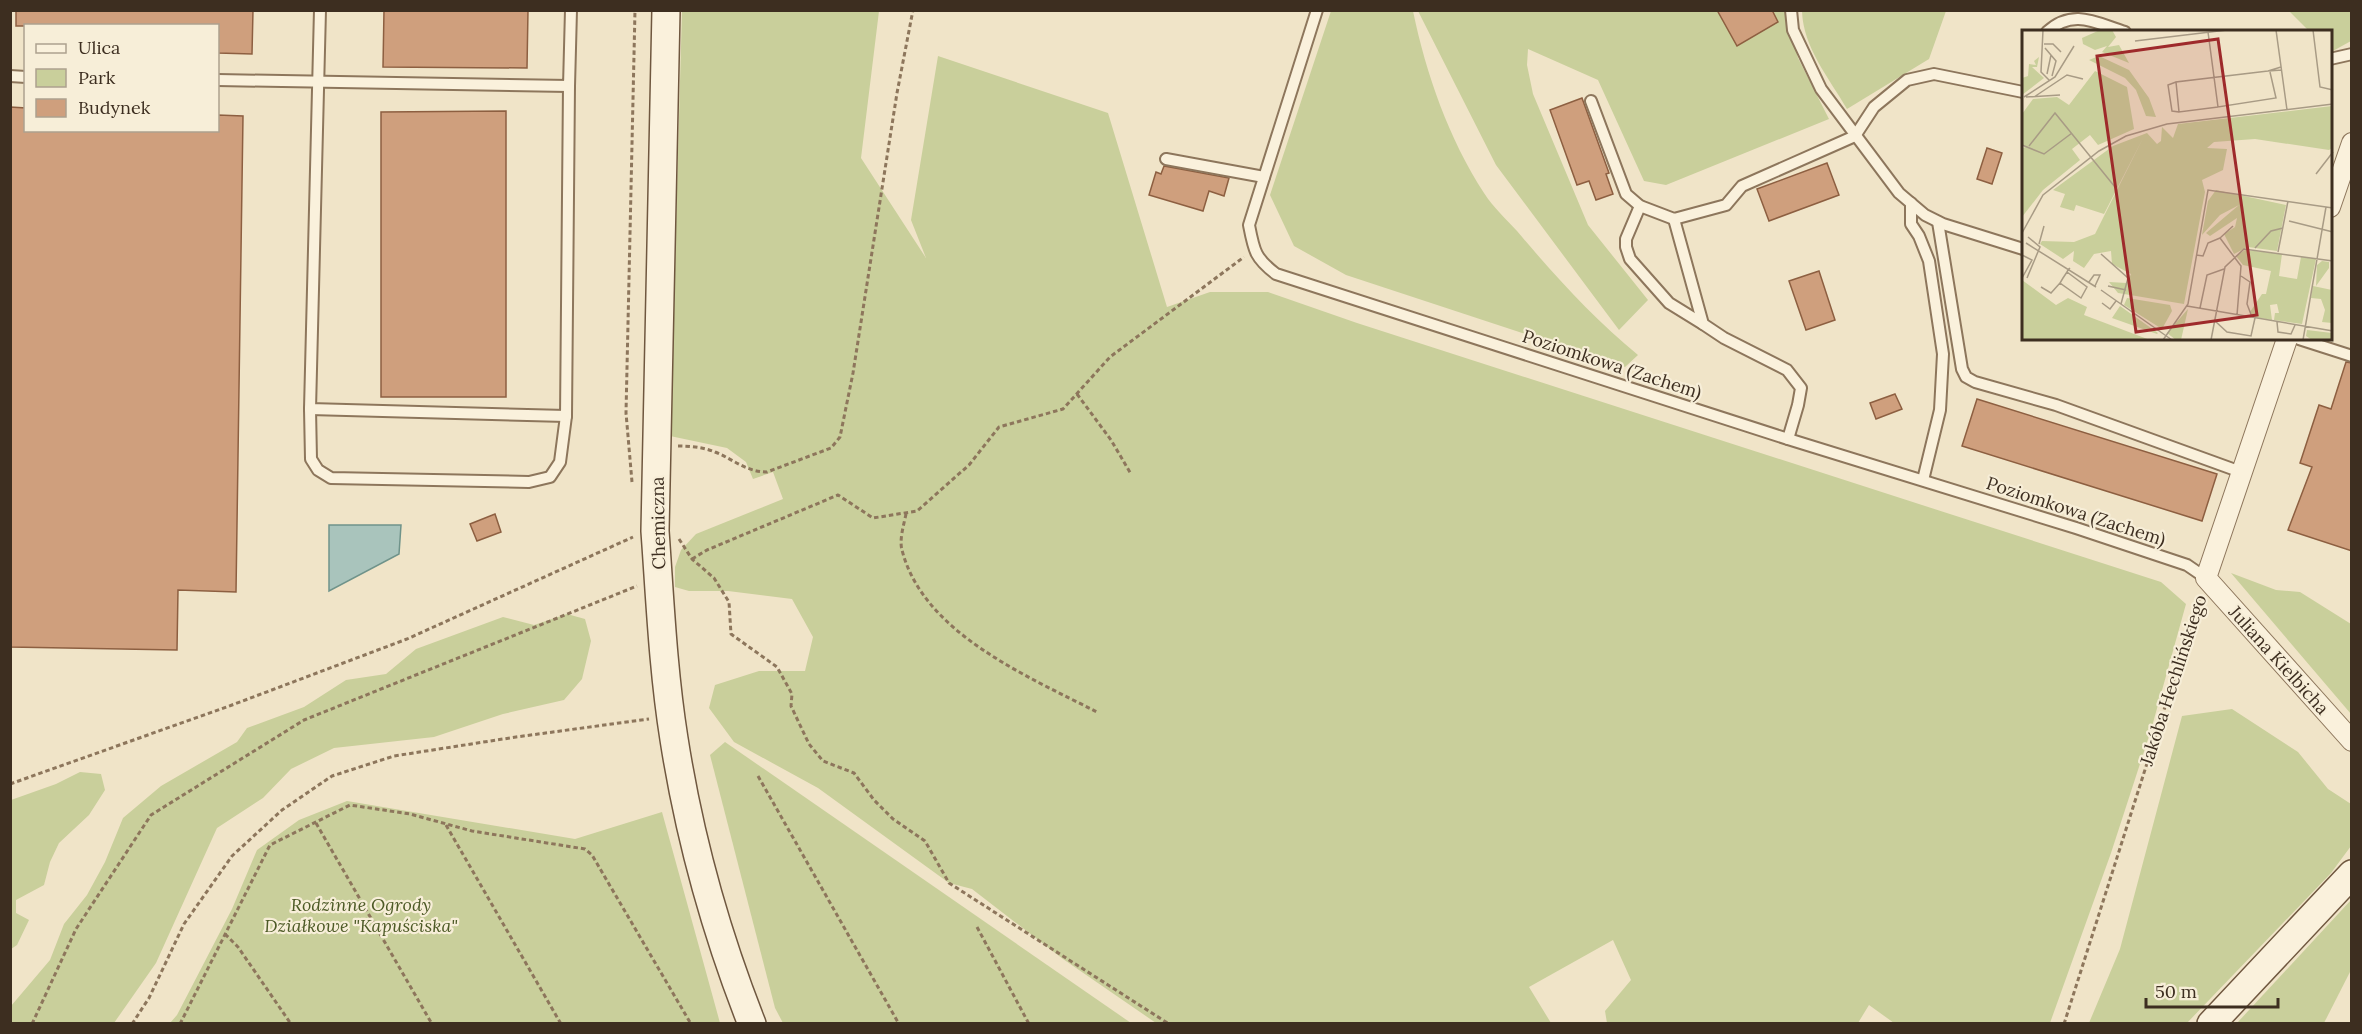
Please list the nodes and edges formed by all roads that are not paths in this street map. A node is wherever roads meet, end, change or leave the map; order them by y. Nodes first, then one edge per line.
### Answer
1 (320, 10) edge
2 (571, 10) edge
3 (666, 10) edge
4 (1317, 10) edge
5 (1791, 10) edge
6 (2049, 30) edge
7 (2119, 30) edge
8 (2352, 54) edge
9 (2332, 59) edge
10 (219, 80) edge
11 (319, 82) junction
12 (569, 86) junction
13 (2022, 88) edge
14 (1591, 100) dead end
15 (1856, 136) junction
16 (2352, 143) edge
17 (1166, 159) dead end
18 (2337, 169) edge
19 (1264, 177) junction
20 (2332, 201) edge
21 (1911, 203) junction
22 (1640, 206) junction
23 (1674, 219) junction
24 (1938, 222) junction
25 (2022, 249) edge
26 (1703, 324) junction
27 (2287, 340) edge
28 (2302, 340) edge
29 (2352, 357) edge
30 (310, 409) junction
31 (566, 416) junction
32 (1788, 439) junction
33 (2241, 472) junction
34 (1923, 480) junction
35 (2206, 578) junction
36 (2352, 741) edge
37 (2352, 874) edge
38 (752, 1023) edge
39 (2211, 1023) edge

1 - 11 lane
2 - 12 lane
3 - 38 street, Chemiczna
4 - 19 lane
5 - 15 lane
6 - 7 lane
8 - 9 lane
10 - 11 lane
11 - 12 lane
11 - 30 lane
12 - 31 lane
13 - 15 lane
14 - 22 lane
15 - 21 lane
15 - 23 lane
16 - 18 street
17 - 19 lane
18 - 20 street
19 - 32 lane, Poziomkowa (Zachem)
21 - 24 lane
21 - 34 lane
22 - 23 lane
22 - 26 lane
23 - 26 lane
24 - 25 lane
24 - 33 lane
26 - 32 lane
27 - 33 street, Jakóba Hechlińskiego
28 - 29 lane
30 - 31 lane
30 - 31 lane
32 - 34 lane, Poziomkowa (Zachem)
33 - 35 street, Jakóba Hechlińskiego
34 - 35 lane, Poziomkowa (Zachem)
35 - 36 street, Juliana Kielbicha
37 - 39 street

